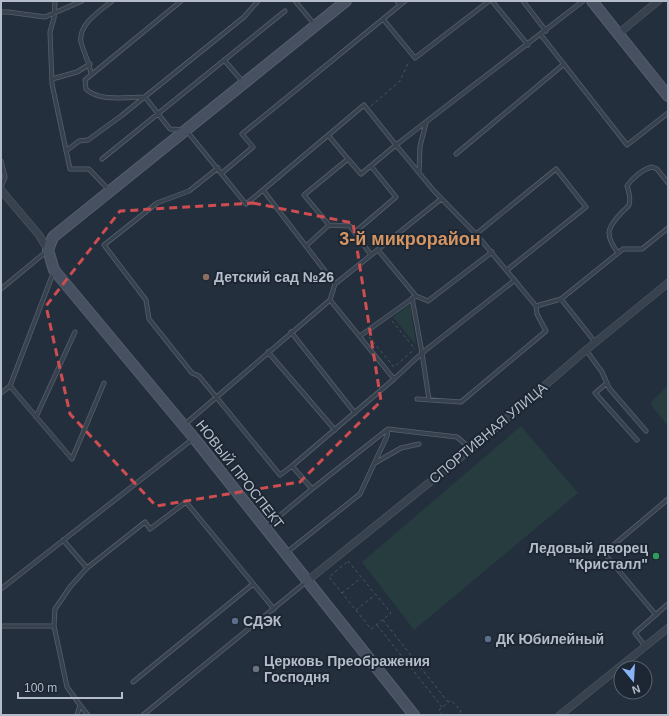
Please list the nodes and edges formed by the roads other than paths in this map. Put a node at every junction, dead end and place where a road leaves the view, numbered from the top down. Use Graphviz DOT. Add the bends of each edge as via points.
graph roads {
  1 [pos="55,1"];
  2 [pos="82,1"];
  3 [pos="112,1"];
  4 [pos="181,1"];
  5 [pos="258,1"];
  6 [pos="295,1"];
  7 [pos="346,1"];
  8 [pos="397,1"];
  9 [pos="405,1"];
  10 [pos="489,1"];
  11 [pos="492,1"];
  12 [pos="523,1"];
  13 [pos="584,1"];
  14 [pos="592,1"];
  15 [pos="658,1"];
  16 [pos="400,5"];
  17 [pos="285,11"];
  18 [pos="1,12"];
  19 [pos="54,14"];
  20 [pos="383,19"];
  21 [pos="316,25"];
  22 [pos="546,31"];
  23 [pos="618,34"];
  24 [pos="540,35"];
  25 [pos="528,45"];
  26 [pos="224,60"];
  27 [pos="90,64"];
  28 [pos="564,64"];
  29 [pos="91,75"];
  30 [pos="52,79"];
  31 [pos="244,83"];
  32 [pos="668,96"];
  33 [pos="145,97"];
  34 [pos="668,113"];
  35 [pos="158,114"];
  36 [pos="426,123"];
  37 [pos="186,130"];
  38 [pos="328,135"];
  39 [pos="396,145"];
  40 [pos="66,151"];
  41 [pos="456,154"];
  42 [pos="348,159"];
  43 [pos="102,160"];
  44 [pos="1,161"];
  45 [pos="372,166"];
  46 [pos="218,168"];
  47 [pos="222,173"];
  48 [pos="419,174"];
  49 [pos="668,183"];
  50 [pos="1,189"];
  51 [pos="263,190"];
  52 [pos="110,191"];
  53 [pos="441,199"];
  54 [pos="329,225"];
  55 [pos="668,228"];
  56 [pos="355,232"];
  57 [pos="476,234"];
  58 [pos="306,246"];
  59 [pos="48,250"];
  60 [pos="378,250"];
  61 [pos="492,252"];
  62 [pos="618,253"];
  63 [pos="371,255"];
  64 [pos="54,270"];
  65 [pos="507,270"];
  66 [pos="515,280"];
  67 [pos="668,283"];
  68 [pos="335,284"];
  69 [pos="1,289"];
  70 [pos="414,297"];
  71 [pos="562,299"];
  72 [pos="330,300"];
  73 [pos="536,306"];
  74 [pos="75,332"];
  75 [pos="290,332"];
  76 [pos="360,336"];
  77 [pos="595,342"];
  78 [pos="586,350"];
  79 [pos="268,352"];
  80 [pos="422,354"];
  81 [pos="394,379"];
  82 [pos="104,383"];
  83 [pos="607,383"];
  84 [pos="10,386"];
  85 [pos="1,393"];
  86 [pos="216,397"];
  87 [pos="417,399"];
  88 [pos="429,400"];
  89 [pos="355,413"];
  90 [pos="36,417"];
  91 [pos="184,425"];
  92 [pos="388,429"];
  93 [pos="334,430"];
  94 [pos="646,431"];
  95 [pos="194,438"];
  96 [pos="637,440"];
  97 [pos="418,444"];
  98 [pos="470,449"];
  99 [pos="374,464"];
  100 [pos="292,466"];
  101 [pos="312,489"];
  102 [pos="668,499"];
  103 [pos="265,528"];
  104 [pos="63,540"];
  105 [pos="286,554"];
  106 [pos="87,568"];
  107 [pos="307,581"];
  108 [pos="254,584"];
  109 [pos="1,589"];
  110 [pos="668,604"];
  111 [pos="274,609"];
  112 [pos="656,615"];
  113 [pos="1,626"];
  114 [pos="54,626"];
  115 [pos="668,628"];
  116 [pos="645,647"];
  117 [pos="133,682"];
  118 [pos="80,705"];
  119 [pos="77,715"];
  120 [pos="88,715"];
  121 [pos="143,715"];
  122 [pos="414,715"];
  123 [pos="560,715"];
  1 -- 19 [label="lane"];
  2 -- 19 [label="lane"];
  3 -- 27 [label="lane" via="85,24 81,41"];
  4 -- 29 [label="lane"];
  5 -- 33 [label="lane" via="244,17"];
  6 -- 21 [label="lane"];
  7 -- 21 [label="street"];
  8 -- 16 [label="lane"];
  9 -- 16 [label="lane"];
  10 -- 20 [label="lane" via="415,58"];
  11 -- 25 [label="lane"];
  12 -- 22 [label="lane"];
  13 -- 22 [label="lane"];
  14 -- 23 [label="street"];
  15 -- 23 [label="street"];
  16 -- 20 [label="lane"];
  17 -- 26 [label="lane"];
  18 -- 19 [label="lane" via="45,17"];
  19 -- 30 [label="lane" via="50,32"];
  20 -- 47 [label="lane" via="242,134 253,147"];
  21 -- 31 [label="street"];
  22 -- 24 [label="lane"];
  23 -- 32 [label="street"];
  24 -- 25 [label="lane"];
  24 -- 28 [label="lane"];
  25 -- 36 [label="lane"];
  26 -- 31 [label="lane"];
  26 -- 35 [label="lane"];
  27 -- 29 [label="lane"];
  27 -- 30 [label="lane" via="77,72"];
  28 -- 34 [label="lane" via="627,145"];
  28 -- 41 [label="lane"];
  29 -- 33 [label="lane" via="85,80 86,89 90,93 102,97"];
  30 -- 40 [label="lane"];
  31 -- 37 [label="street"];
  33 -- 35 [label="lane"];
  33 -- 40 [label="lane" via="88,140 79,141"];
  35 -- 37 [label="lane" via="170,129"];
  35 -- 43 [label="lane"];
  36 -- 39 [label="lane"];
  36 -- 48 [label="lane" via="420,146"];
  37 -- 46 [label="lane"];
  37 -- 52 [label="street"];
  38 -- 39 [label="lane" via="364,105"];
  38 -- 42 [label="lane"];
  38 -- 51 [label="lane"];
  39 -- 45 [label="lane"];
  39 -- 48 [label="lane"];
  40 -- 52 [label="lane" via="70,170 89,168"];
  42 -- 45 [label="lane" via="361,174"];
  42 -- 54 [label="lane" via="304,195"];
  44 -- 50 [label="lane" via="5,176"];
  45 -- 56 [label="lane" via="396,197"];
  46 -- 47 [label="lane"];
  46 -- 86 [label="lane" via="189,191 157,203 104,245 146,300 149,319 192,373 199,376"];
  47 -- 51 [label="lane" via="246,204"];
  48 -- 53 [label="lane"];
  49 -- 62 [label="lane" via="652,166 627,186 630,199 628,206 610,225 608,232"];
  50 -- 59 [label="street" via="39,235"];
  51 -- 58 [label="lane"];
  52 -- 59 [label="street" via="53,237"];
  53 -- 57 [label="lane"];
  53 -- 60 [label="lane"];
  54 -- 56 [label="lane" via="350,226"];
  54 -- 58 [label="lane"];
  55 -- 62 [label="lane" via="642,249 623,249"];
  56 -- 63 [label="lane"];
  57 -- 61 [label="lane"];
  57 -- 65 [label="lane" via="556,170 586,207"];
  58 -- 68 [label="lane"];
  59 -- 64 [label="street, НОВЫЙ ПРОСПЕКТ"];
  59 -- 69 [label="lane"];
  60 -- 63 [label="lane"];
  60 -- 70 [label="lane"];
  61 -- 65 [label="lane"];
  61 -- 70 [label="lane" via="428,301"];
  62 -- 71 [label="lane"];
  63 -- 68 [label="lane"];
  64 -- 84 [label="lane"];
  64 -- 91 [label="street, НОВЫЙ ПРОСПЕКТ"];
  65 -- 66 [label="lane"];
  66 -- 73 [label="lane"];
  66 -- 80 [label="lane"];
  67 -- 77 [label="street, СПОРТИВНАЯ УЛИЦА"];
  68 -- 72 [label="lane"];
  70 -- 76 [label="lane"];
  70 -- 80 [label="lane"];
  71 -- 73 [label="lane"];
  71 -- 77 [label="lane"];
  72 -- 75 [label="lane"];
  72 -- 76 [label="lane"];
  73 -- 88 [label="lane" via="537,314 546,331 461,402"];
  74 -- 90 [label="lane"];
  75 -- 79 [label="lane"];
  75 -- 89 [label="lane"];
  76 -- 81 [label="lane"];
  77 -- 78 [label="street, СПОРТИВНАЯ УЛИЦА"];
  78 -- 83 [label="lane"];
  78 -- 98 [label="street, СПОРТИВНАЯ УЛИЦА"];
  79 -- 86 [label="lane"];
  79 -- 93 [label="lane"];
  80 -- 81 [label="lane"];
  80 -- 88 [label="lane"];
  81 -- 89 [label="lane"];
  82 -- 90 [label="lane" via="72,459"];
  83 -- 94 [label="lane"];
  83 -- 96 [label="lane" via="596,393"];
  84 -- 85 [label="lane"];
  84 -- 90 [label="lane"];
  86 -- 91 [label="lane"];
  86 -- 100 [label="lane" via="280,475"];
  87 -- 88 [label="lane"];
  89 -- 93 [label="lane"];
  91 -- 95 [label="street, НОВЫЙ ПРОСПЕКТ"];
  92 -- 98 [label="lane" via="457,437"];
  92 -- 99 [label="lane"];
  92 -- 101 [label="lane"];
  93 -- 100 [label="lane"];
  95 -- 103 [label="street, НОВЫЙ ПРОСПЕКТ"];
  95 -- 104 [label="lane"];
  97 -- 99 [label="lane" via="401,448"];
  98 -- 107 [label="street, СПОРТИВНАЯ УЛИЦА"];
  99 -- 105 [label="lane" via="360,494"];
  100 -- 101 [label="lane"];
  101 -- 103 [label="lane"];
  102 -- 112 [label="lane" via="604,552"];
  103 -- 105 [label="street, НОВЫЙ ПРОСПЕКТ"];
  104 -- 106 [label="lane"];
  104 -- 109 [label="lane"];
  105 -- 107 [label="street, НОВЫЙ ПРОСПЕКТ"];
  106 -- 108 [label="lane" via="145,522 150,529 186,502"];
  106 -- 114 [label="lane" via="55,609"];
  107 -- 111 [label="lane"];
  107 -- 122 [label="street, НОВЫЙ ПРОСПЕКТ"];
  108 -- 111 [label="lane"];
  108 -- 117 [label="lane"];
  110 -- 112 [label="lane"];
  111 -- 121 [label="lane"];
  112 -- 116 [label="lane" via="634,633"];
  113 -- 114 [label="lane"];
  114 -- 118 [label="lane" via="67,687"];
  115 -- 116 [label="street"];
  116 -- 123 [label="street"];
  118 -- 119 [label="lane"];
  118 -- 120 [label="lane"];
}
